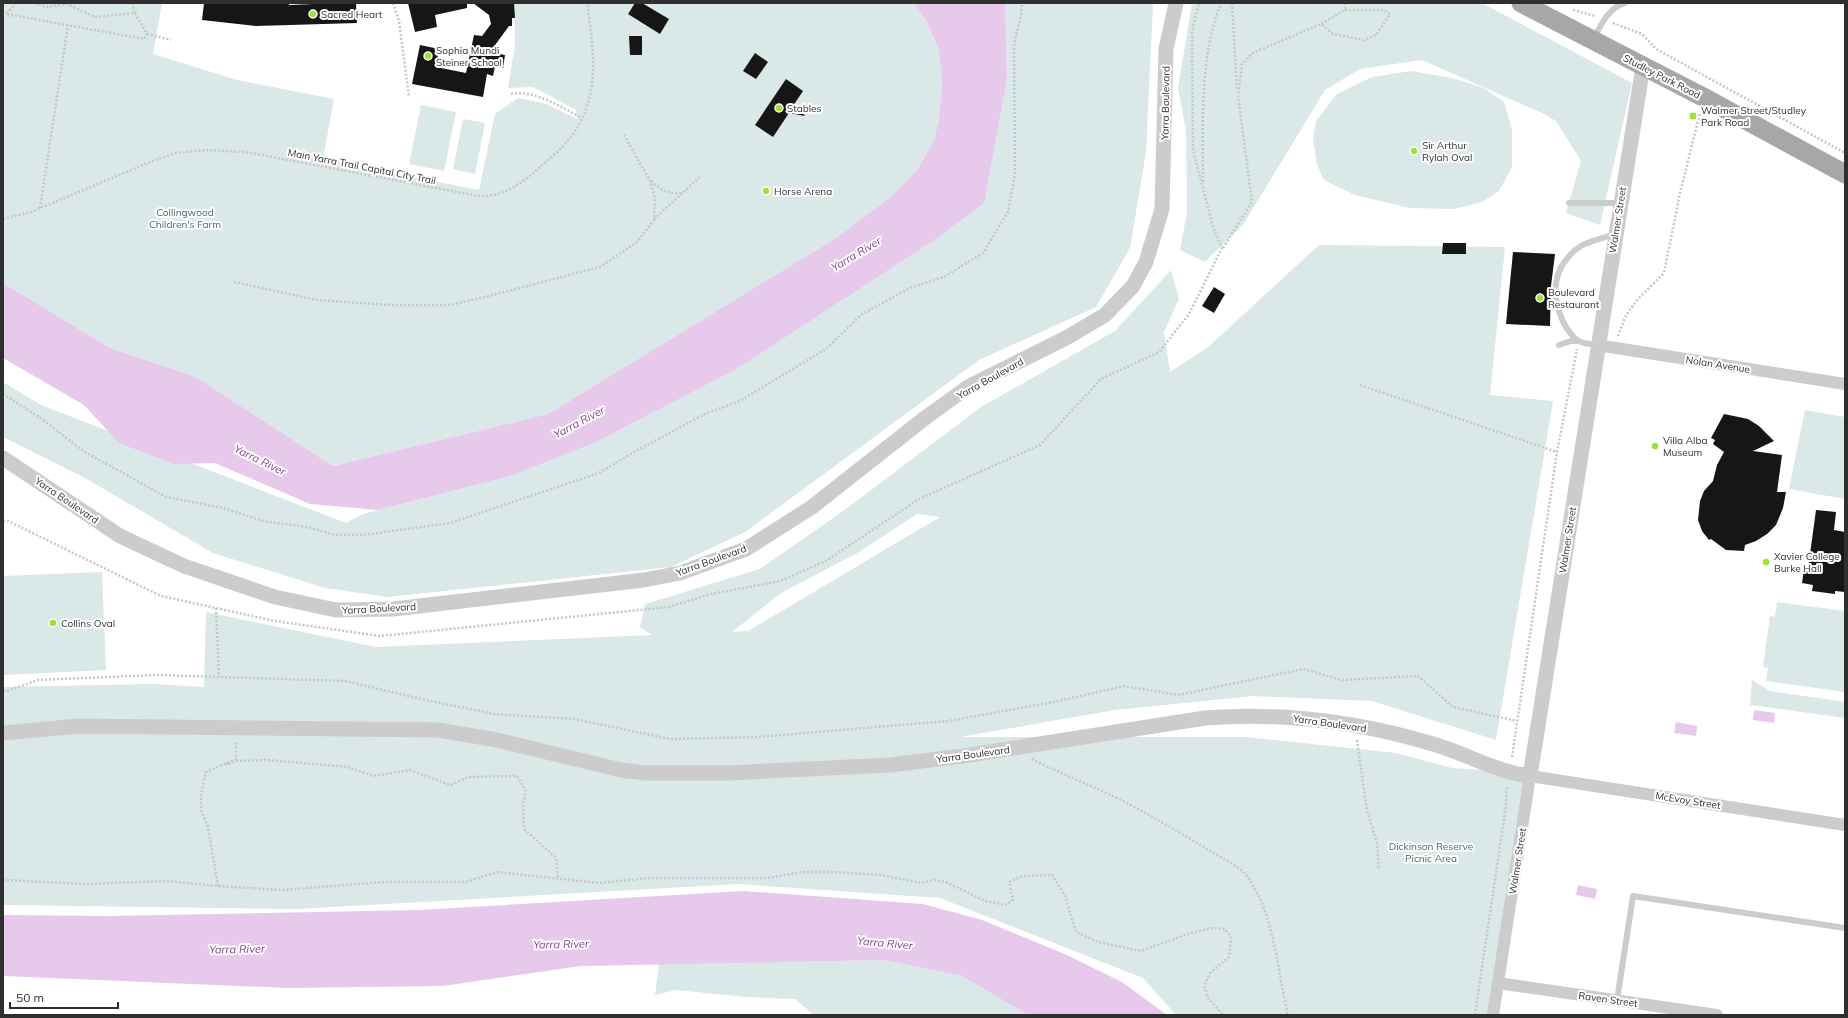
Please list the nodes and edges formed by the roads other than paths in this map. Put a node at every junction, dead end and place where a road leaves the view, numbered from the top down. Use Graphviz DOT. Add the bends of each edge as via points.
graph roads {
  1 [pos="1176,3"];
  2 [pos="1521,3"];
  3 [pos="1625,3"];
  4 [pos="1593,40"];
  5 [pos="1643,66"];
  6 [pos="1845,174"];
  7 [pos="1569,203"];
  8 [pos="1620,203"];
  9 [pos="1615,234"];
  10 [pos="1578,341"];
  11 [pos="1559,345"];
  12 [pos="1598,345"];
  13 [pos="1843,383"];
  14 [pos="3,458"];
  15 [pos="3,733"];
  16 [pos="1530,776"];
  17 [pos="1845,825"];
  18 [pos="1845,928"];
  19 [pos="1498,983"];
  20 [pos="1617,1000"];
  21 [pos="1493,1015"];
  22 [pos="1717,1015"];
  1 -- 14 [label="street, Yarra Boulevard" via="1166,49 1162,209 1146,262 1133,286 1105,315 1066,338 968,387 812,507 746,549 680,573 644,580 393,609 336,610 275,597 184,566 120,536"];
  2 -- 4 [label="main road, Studley Park Road"];
  3 -- 4 [label="lane" via="1604,19"];
  4 -- 5 [label="main road, Studley Park Road"];
  5 -- 6 [label="main road, Studley Park Road"];
  5 -- 8 [label="street, Walmer Street"];
  7 -- 8 [label="lane"];
  8 -- 9 [label="street, Walmer Street"];
  9 -- 10 [label="lane" via="1589,242 1574,252 1561,267 1556,278 1556,298 1560,314 1568,331"];
  9 -- 12 [label="street, Walmer Street"];
  10 -- 11 [label="lane"];
  10 -- 12 [label="lane"];
  12 -- 13 [label="street, Nolan Avenue"];
  12 -- 16 [label="street, Walmer Street"];
  15 -- 16 [label="street, Yarra Boulevard" via="79,726 438,730 497,740 621,770 645,773 729,773 890,765 1235,715 1311,718 1355,726 1434,744 1509,772"];
  16 -- 17 [label="street, McEvoy Street"];
  16 -- 19 [label="street, Walmer Street"];
  18 -- 20 [label="lane" via="1633,896"];
  19 -- 20 [label="street, Raven Street"];
  19 -- 21 [label="street, Walmer Street"];
  20 -- 22 [label="street, Raven Street"];
}
